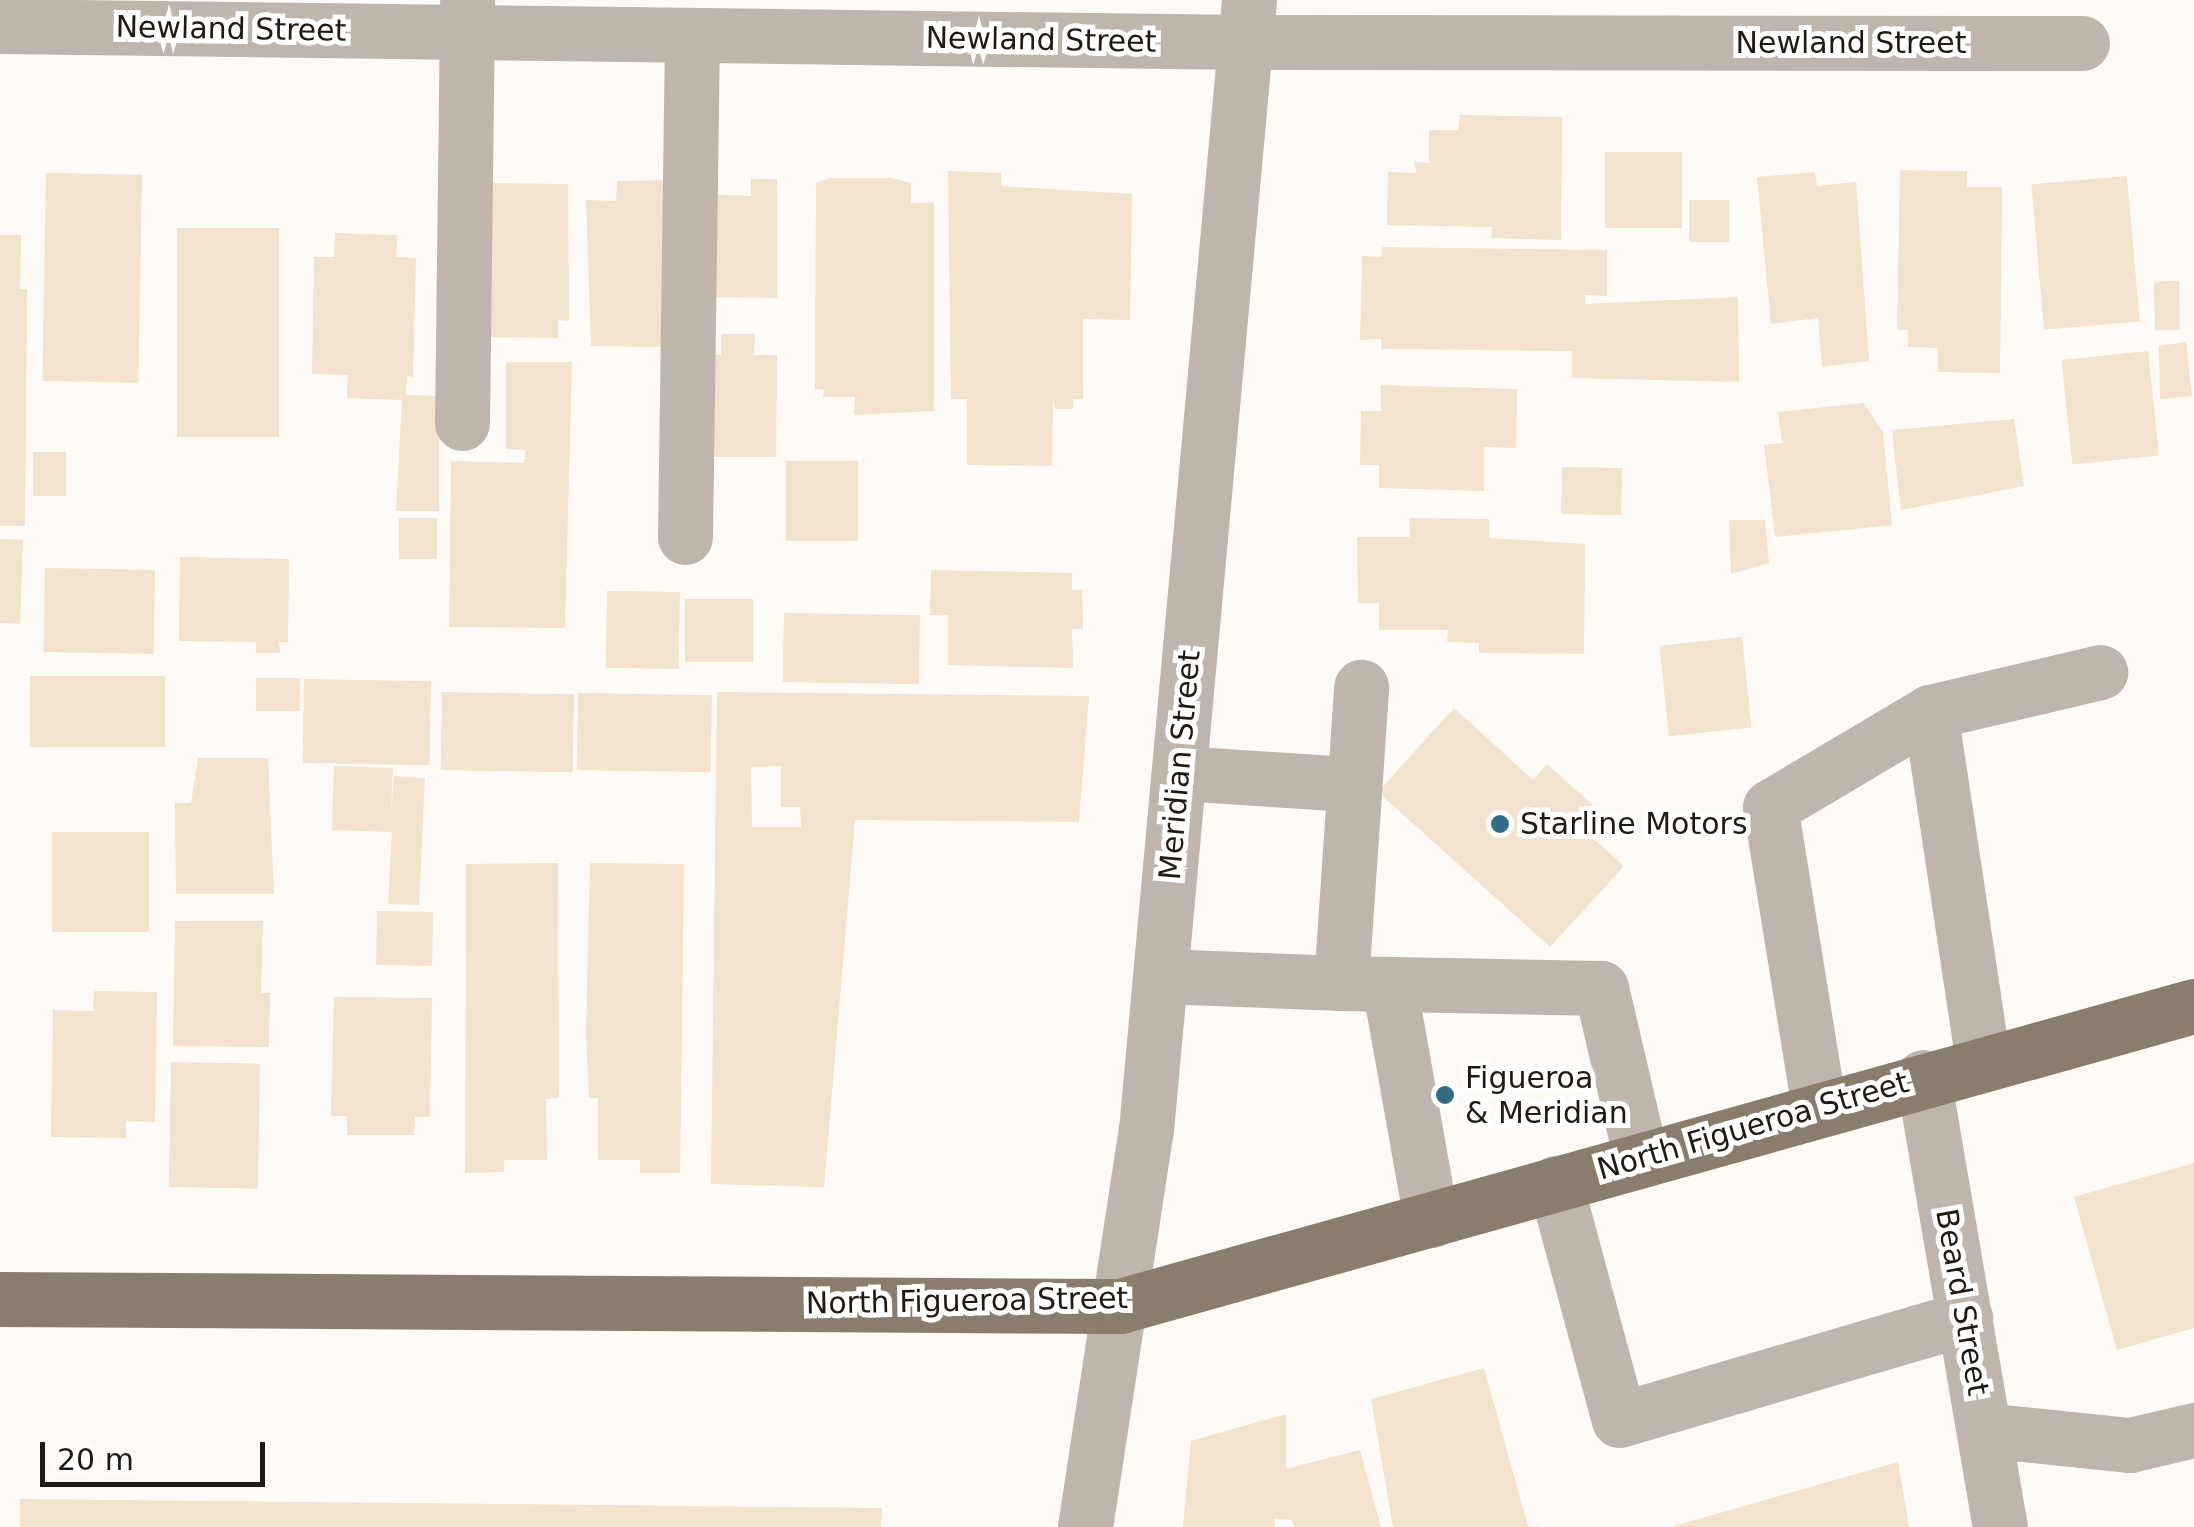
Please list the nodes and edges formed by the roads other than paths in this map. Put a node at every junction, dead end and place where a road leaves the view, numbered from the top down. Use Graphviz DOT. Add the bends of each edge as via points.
graph roads {
  1 [pos="328,15"];
  2 [pos="466,16"];
  3 [pos="1247,21"];
  4 [pos="0,26"];
  5 [pos="692,35"];
  6 [pos="2082,43"];
  7 [pos="462,422"];
  8 [pos="684,537"];
  9 [pos="2100,672"];
  10 [pos="1361,687"];
  11 [pos="1930,712"];
  12 [pos="1179,773"];
  13 [pos="1351,784"];
  14 [pos="1161,976"];
  15 [pos="1365,984"];
  16 [pos="2194,1006"];
  17 [pos="1983,1062"];
  18 [pos="1923,1077"];
  19 [pos="1819,1108"];
  20 [pos="1641,1160"];
  21 [pos="1555,1183"];
  22 [pos="1430,1220"];
  23 [pos="0,1299"];
  24 [pos="1120,1306"];
  25 [pos="1964,1318"];
  26 [pos="1984,1430"];
  27 [pos="2194,1430"];
  28 [pos="1085,1527"];
  29 [pos="2000,1527"];
  1 -- 2 [label="street, Newland Street"];
  1 -- 4 [label="street, Newland Street"];
  2 -- 5 [label="street, Newland Street"];
  2 -- 7 [label="street"];
  3 -- 5 [label="street, Newland Street"];
  3 -- 6 [label="street, Newland Street"];
  3 -- 12 [label="street, Meridian Street"];
  5 -- 8 [label="street"];
  9 -- 11 [label="street"];
  10 -- 13 [label="street"];
  11 -- 17 [label="street"];
  11 -- 19 [label="street" via="1770,807"];
  12 -- 13 [label="street"];
  12 -- 14 [label="street, Meridian Street"];
  13 -- 15 [label="street"];
  14 -- 15 [label="street"];
  14 -- 24 [label="street, Meridian Street"];
  15 -- 20 [label="street" via="1601,988"];
  15 -- 22 [label="street"];
  16 -- 17 [label="main road, North Figueroa Street"];
  17 -- 18 [label="main road, North Figueroa Street"];
  18 -- 19 [label="main road, North Figueroa Street"];
  18 -- 25 [label="street, Beard Street"];
  19 -- 20 [label="main road, North Figueroa Street"];
  20 -- 21 [label="main road, North Figueroa Street"];
  21 -- 22 [label="main road, North Figueroa Street"];
  21 -- 25 [label="street" via="1618,1420"];
  22 -- 24 [label="main road, North Figueroa Street"];
  23 -- 24 [label="main road, North Figueroa Street"];
  24 -- 28 [label="street, Meridian Street"];
  25 -- 26 [label="street, Beard Street"];
  26 -- 27 [label="street" via="2130,1445"];
  26 -- 29 [label="street, Beard Street"];
}
